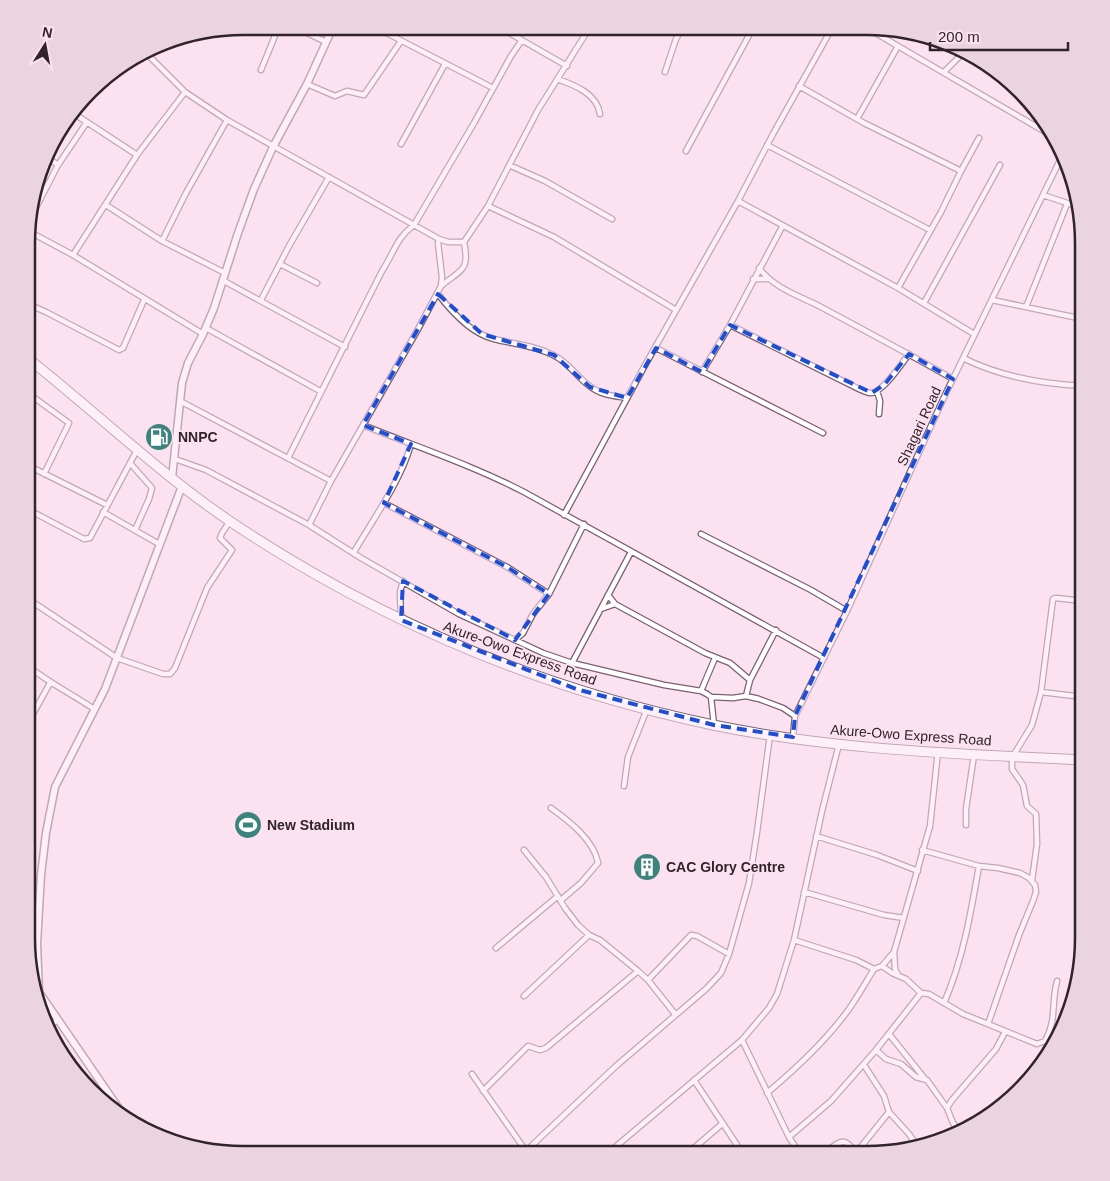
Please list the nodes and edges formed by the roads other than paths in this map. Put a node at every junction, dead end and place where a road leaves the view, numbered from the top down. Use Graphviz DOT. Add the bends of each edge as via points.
graph roads {
  1 [pos="275,35"];
  2 [pos="312,35"];
  3 [pos="329,35"];
  4 [pos="391,35"];
  5 [pos="513,35"];
  6 [pos="585,35"];
  7 [pos="678,35"];
  8 [pos="749,35"];
  9 [pos="828,35"];
  10 [pos="879,35"];
  11 [pos="401,40"];
  12 [pos="522,40"];
  13 [pos="326,42"];
  14 [pos="898,46"];
  15 [pos="960,56"];
  16 [pos="150,57"];
  17 [pos="445,64"];
  18 [pos="567,66"];
  19 [pos="261,70"];
  20 [pos="665,72"];
  21 [pos="944,72"];
  22 [pos="557,80"];
  23 [pos="307,84"];
  24 [pos="799,86"];
  25 [pos="493,88"];
  26 [pos="185,92"];
  27 [pos="600,114"];
  28 [pos="78,116"];
  29 [pos="857,119"];
  30 [pos="227,120"];
  31 [pos="87,122"];
  32 [pos="1042,130"];
  33 [pos="978,138"];
  34 [pos="401,144"];
  35 [pos="768,145"];
  36 [pos="274,147"];
  37 [pos="686,151"];
  38 [pos="137,155"];
  39 [pos="52,161"];
  40 [pos="1059,163"];
  41 [pos="58,165"];
  42 [pos="509,165"];
  43 [pos="1000,165"];
  44 [pos="961,172"];
  45 [pos="328,176"];
  46 [pos="1043,196"];
  47 [pos="39,201"];
  48 [pos="738,201"];
  49 [pos="106,204"];
  50 [pos="1067,204"];
  51 [pos="1071,205"];
  52 [pos="488,206"];
  53 [pos="612,219"];
  54 [pos="414,224"];
  55 [pos="782,227"];
  56 [pos="930,230"];
  57 [pos="35,235"];
  58 [pos="439,239"];
  59 [pos="162,241"];
  60 [pos="464,242"];
  61 [pos="73,255"];
  62 [pos="280,264"];
  63 [pos="759,268"];
  64 [pos="225,273"];
  65 [pos="767,278"];
  66 [pos="752,279"];
  67 [pos="224,281"];
  68 [pos="316,282"];
  69 [pos="441,286"];
  70 [pos="898,288"];
  71 [pos="438,294"];
  72 [pos="144,300"];
  73 [pos="261,300"];
  74 [pos="992,300"];
  75 [pos="924,303"];
  76 [pos="35,307"];
  77 [pos="1026,307"];
  78 [pos="676,310"];
  79 [pos="1075,317"];
  80 [pos="730,325"];
  81 [pos="204,331"];
  82 [pos="974,334"];
  83 [pos="344,347"];
  84 [pos="656,348"];
  85 [pos="909,354"];
  86 [pos="963,358"];
  87 [pos="35,364"];
  88 [pos="702,372"];
  89 [pos="953,379"];
  90 [pos="1075,385"];
  91 [pos="320,391"];
  92 [pos="877,392"];
  93 [pos="35,398"];
  94 [pos="627,398"];
  95 [pos="180,401"];
  96 [pos="880,414"];
  97 [pos="363,425"];
  98 [pos="823,433"];
  99 [pos="411,444"];
  100 [pos="137,450"];
  101 [pos="288,458"];
  102 [pos="175,459"];
  103 [pos="130,463"];
  104 [pos="35,469"];
  105 [pos="44,474"];
  106 [pos="172,478"];
  107 [pos="331,481"];
  108 [pos="182,486"];
  109 [pos="384,503"];
  110 [pos="107,505"];
  111 [pos="103,512"];
  112 [pos="35,513"];
  113 [pos="564,515"];
  114 [pos="230,521"];
  115 [pos="584,524"];
  116 [pos="309,525"];
  117 [pos="135,530"];
  118 [pos="701,534"];
  119 [pos="159,544"];
  120 [pos="354,552"];
  121 [pos="631,552"];
  122 [pos="404,581"];
  123 [pos="548,594"];
  124 [pos="608,594"];
  125 [pos="1075,600"];
  126 [pos="35,604"];
  127 [pos="615,604"];
  128 [pos="601,609"];
  129 [pos="848,611"];
  130 [pos="401,620"];
  131 [pos="776,630"];
  132 [pos="515,640"];
  133 [pos="117,658"];
  134 [pos="715,658"];
  135 [pos="824,658"];
  136 [pos="572,663"];
  137 [pos="35,671"];
  138 [pos="750,680"];
  139 [pos="50,683"];
  140 [pos="701,691"];
  141 [pos="1041,692"];
  142 [pos="746,696"];
  143 [pos="1075,696"];
  144 [pos="711,697"];
  145 [pos="94,709"];
  146 [pos="647,709"];
  147 [pos="35,710"];
  148 [pos="795,716"];
  149 [pos="714,725"];
  150 [pos="770,734"];
  151 [pos="793,738"];
  152 [pos="839,744"];
  153 [pos="938,751"];
  154 [pos="974,754"];
  155 [pos="1012,756"];
  156 [pos="1075,760"];
  157 [pos="624,786"];
  158 [pos="551,808"];
  159 [pos="966,825"];
  160 [pos="816,836"];
  161 [pos="524,850"];
  162 [pos="922,850"];
  163 [pos="979,866"];
  164 [pos="918,871"];
  165 [pos="1032,880"];
  166 [pos="804,892"];
  167 [pos="559,898"];
  168 [pos="904,918"];
  169 [pos="589,935"];
  170 [pos="794,940"];
  171 [pos="496,948"];
  172 [pos="894,952"];
  173 [pos="729,954"];
  174 [pos="37,965"];
  175 [pos="882,966"];
  176 [pos="874,969"];
  177 [pos="638,971"];
  178 [pos="900,976"];
  179 [pos="648,980"];
  180 [pos="1057,981"];
  181 [pos="921,993"];
  182 [pos="524,996"];
  183 [pos="944,1003"];
  184 [pos="46,1004"];
  185 [pos="675,1014"];
  186 [pos="58,1020"];
  187 [pos="53,1023"];
  188 [pos="988,1024"];
  189 [pos="1005,1032"];
  190 [pos="889,1034"];
  191 [pos="742,1040"];
  192 [pos="876,1050"];
  193 [pos="864,1065"];
  194 [pos="472,1074"];
  195 [pos="925,1079"];
  196 [pos="694,1080"];
  197 [pos="483,1091"];
  198 [pos="768,1093"];
  199 [pos="114,1101"];
  200 [pos="947,1108"];
  201 [pos="889,1112"];
  202 [pos="722,1124"];
  203 [pos="956,1126"];
  204 [pos="789,1137"];
  205 [pos="914,1141"];
  206 [pos="522,1146"];
  207 [pos="534,1146"];
  208 [pos="616,1146"];
  209 [pos="696,1146"];
  210 [pos="737,1146"];
  211 [pos="795,1146"];
  212 [pos="835,1146"];
  213 [pos="851,1146"];
  214 [pos="862,1146"];
  1 -- 19 [label="street"];
  2 -- 13 [label="street"];
  3 -- 13 [label="main road"];
  4 -- 11 [label="street"];
  5 -- 12 [label="street"];
  6 -- 18 [label="street"];
  7 -- 20 [label="street"];
  8 -- 37 [label="street"];
  9 -- 24 [label="street"];
  10 -- 14 [label="street"];
  11 -- 17 [label="street"];
  11 -- 23 [label="street" via="364,95 347,91 335,96"];
  12 -- 18 [label="street"];
  12 -- 25 [label="street"];
  13 -- 23 [label="main road"];
  14 -- 21 [label="street"];
  14 -- 29 [label="street"];
  15 -- 21 [label="street"];
  16 -- 26 [label="street"];
  17 -- 25 [label="street"];
  17 -- 34 [label="street"];
  18 -- 22 [label="street"];
  21 -- 32 [label="street"];
  22 -- 27 [label="street" via="589,95 599,106"];
  22 -- 42 [label="street"];
  23 -- 36 [label="main road"];
  24 -- 29 [label="street"];
  24 -- 35 [label="street"];
  25 -- 54 [label="street"];
  26 -- 30 [label="street"];
  26 -- 38 [label="street"];
  28 -- 31 [label="street"];
  29 -- 44 [label="street"];
  30 -- 36 [label="street"];
  30 -- 59 [label="street"];
  31 -- 38 [label="street"];
  31 -- 41 [label="street"];
  33 -- 44 [label="street"];
  35 -- 48 [label="street"];
  35 -- 56 [label="street"];
  36 -- 45 [label="street"];
  36 -- 64 [label="main road" via="254,189"];
  38 -- 49 [label="street"];
  39 -- 41 [label="street"];
  40 -- 46 [label="street, Shagari Road"];
  41 -- 47 [label="street"];
  42 -- 52 [label="street"];
  42 -- 53 [label="street" via="545,181"];
  43 -- 75 [label="street"];
  44 -- 56 [label="street"];
  45 -- 54 [label="street"];
  45 -- 62 [label="street"];
  46 -- 50 [label="street"];
  46 -- 74 [label="street, Shagari Road"];
  48 -- 55 [label="street"];
  48 -- 78 [label="street"];
  49 -- 59 [label="street"];
  49 -- 61 [label="street"];
  50 -- 51 [label="street"];
  50 -- 77 [label="street"];
  52 -- 60 [label="street"];
  52 -- 78 [label="street" via="554,238"];
  54 -- 58 [label="street"];
  54 -- 83 [label="street" via="396,242"];
  55 -- 63 [label="street"];
  55 -- 70 [label="street"];
  56 -- 70 [label="street"];
  57 -- 61 [label="street"];
  58 -- 60 [label="street"];
  58 -- 69 [label="street"];
  59 -- 64 [label="street"];
  60 -- 69 [label="street" via="466,264"];
  61 -- 72 [label="street"];
  62 -- 68 [label="street"];
  62 -- 73 [label="street"];
  63 -- 65 [label="street"];
  63 -- 66 [label="street"];
  64 -- 67 [label="main road"];
  65 -- 66 [label="street"];
  65 -- 85 [label="street"];
  66 -- 80 [label="street"];
  67 -- 73 [label="street"];
  67 -- 81 [label="main road"];
  69 -- 71 [label="street"];
  70 -- 75 [label="street"];
  71 -- 94 [label="street" via="482,334 554,355 590,387"];
  71 -- 97 [label="street"];
  72 -- 76 [label="street" via="123,348 119,350"];
  72 -- 81 [label="street"];
  73 -- 83 [label="street"];
  74 -- 77 [label="street"];
  74 -- 82 [label="street, Shagari Road"];
  75 -- 82 [label="street"];
  77 -- 79 [label="street"];
  78 -- 84 [label="street"];
  80 -- 88 [label="street"];
  80 -- 92 [label="street" via="852,385"];
  81 -- 91 [label="street"];
  81 -- 95 [label="main road" via="184,373"];
  82 -- 86 [label="street, Shagari Road"];
  83 -- 91 [label="street"];
  84 -- 88 [label="street"];
  84 -- 94 [label="street"];
  85 -- 89 [label="street"];
  85 -- 92 [label="street"];
  86 -- 89 [label="street, Shagari Road"];
  86 -- 90 [label="street" via="1021,379"];
  87 -- 100 [label="highway, Akure-Owo Express Road"];
  88 -- 98 [label="street"];
  89 -- 129 [label="street, Shagari Road"];
  91 -- 101 [label="street"];
  92 -- 96 [label="street"];
  93 -- 105 [label="street" via="69,423"];
  94 -- 113 [label="street"];
  95 -- 101 [label="street"];
  95 -- 102 [label="main road"];
  97 -- 99 [label="street"];
  97 -- 107 [label="street"];
  99 -- 109 [label="street"];
  99 -- 113 [label="street" via="493,476"];
  100 -- 103 [label="street"];
  100 -- 106 [label="highway, Akure-Owo Express Road"];
  101 -- 107 [label="street"];
  102 -- 106 [label="main road"];
  102 -- 116 [label="street" via="206,470"];
  103 -- 110 [label="street"];
  103 -- 117 [label="street" via="152,488"];
  104 -- 105 [label="street"];
  105 -- 110 [label="street"];
  106 -- 108 [label="highway, Akure-Owo Express Road"];
  107 -- 116 [label="street"];
  108 -- 114 [label="highway, Akure-Owo Express Road"];
  108 -- 119 [label="main road"];
  109 -- 120 [label="street"];
  109 -- 123 [label="street" via="507,567"];
  110 -- 111 [label="street"];
  111 -- 112 [label="street" via="87,539"];
  111 -- 117 [label="street"];
  113 -- 115 [label="street"];
  114 -- 130 [label="highway, Akure-Owo Express Road" via="312,573"];
  114 -- 133 [label="street" via="220,538 232,550 207,588 172,672 164,674"];
  115 -- 121 [label="street"];
  115 -- 123 [label="street"];
  116 -- 120 [label="street"];
  117 -- 119 [label="street"];
  118 -- 129 [label="street"];
  119 -- 133 [label="main road"];
  120 -- 122 [label="street"];
  121 -- 124 [label="street"];
  121 -- 131 [label="street"];
  122 -- 130 [label="street" via="400,592"];
  122 -- 132 [label="street" via="459,614"];
  123 -- 132 [label="street"];
  124 -- 127 [label="street"];
  124 -- 128 [label="street"];
  125 -- 141 [label="street" via="1052,600"];
  126 -- 133 [label="street"];
  127 -- 128 [label="street"];
  127 -- 134 [label="street"];
  128 -- 136 [label="street"];
  129 -- 135 [label="street, Shagari Road"];
  130 -- 146 [label="highway, Akure-Owo Express Road" via="452,644 534,675"];
  131 -- 135 [label="street"];
  131 -- 138 [label="street"];
  132 -- 136 [label="street"];
  133 -- 145 [label="main road"];
  134 -- 138 [label="street" via="730,663"];
  134 -- 140 [label="street"];
  135 -- 148 [label="street, Shagari Road"];
  136 -- 140 [label="street"];
  137 -- 139 [label="street"];
  138 -- 142 [label="street"];
  139 -- 145 [label="street"];
  139 -- 147 [label="street"];
  140 -- 144 [label="street"];
  141 -- 143 [label="street"];
  141 -- 155 [label="street" via="1032,724"];
  142 -- 144 [label="street"];
  142 -- 148 [label="street" via="783,708"];
  144 -- 149 [label="street"];
  145 -- 174 [label="main road" via="53,795 39,900"];
  146 -- 149 [label="highway, Akure-Owo Express Road"];
  146 -- 157 [label="street" via="628,757"];
  148 -- 151 [label="street"];
  149 -- 150 [label="highway, Akure-Owo Express Road"];
  150 -- 151 [label="highway, Akure-Owo Express Road"];
  150 -- 173 [label="street" via="749,883"];
  151 -- 152 [label="highway, Akure-Owo Express Road"];
  152 -- 153 [label="highway, Akure-Owo Express Road"];
  152 -- 160 [label="street"];
  153 -- 154 [label="highway, Akure-Owo Express Road"];
  153 -- 162 [label="street" via="932,816"];
  154 -- 155 [label="highway, Akure-Owo Express Road"];
  154 -- 159 [label="street"];
  155 -- 156 [label="highway, Akure-Owo Express Road"];
  155 -- 165 [label="street" via="1012,769 1023,785 1026,803 1036,814 1037,844"];
  158 -- 167 [label="street" via="585,839 594,850 598,863 581,883"];
  160 -- 164 [label="street"];
  160 -- 166 [label="street"];
  161 -- 167 [label="street"];
  162 -- 163 [label="street"];
  162 -- 164 [label="street"];
  163 -- 165 [label="street" via="1020,873"];
  163 -- 183 [label="street" via="961,954"];
  164 -- 168 [label="street"];
  165 -- 188 [label="street" via="1036,892"];
  166 -- 168 [label="street"];
  166 -- 170 [label="street"];
  167 -- 169 [label="street" via="571,917"];
  167 -- 171 [label="street"];
  168 -- 172 [label="street"];
  169 -- 177 [label="street"];
  169 -- 182 [label="street"];
  170 -- 176 [label="street"];
  170 -- 191 [label="street" via="777,994"];
  172 -- 175 [label="street"];
  172 -- 178 [label="street" via="895,969"];
  173 -- 179 [label="street" via="691,935"];
  173 -- 185 [label="street" via="715,981"];
  175 -- 176 [label="street"];
  175 -- 178 [label="street"];
  176 -- 198 [label="street" via="827,1037"];
  177 -- 179 [label="street"];
  177 -- 197 [label="street" via="546,1048 540,1050 528,1046"];
  178 -- 181 [label="street"];
  179 -- 185 [label="street"];
  180 -- 189 [label="street" via="1054,1018 1045,1041 1037,1044"];
  181 -- 183 [label="street"];
  181 -- 190 [label="street"];
  183 -- 188 [label="street"];
  184 -- 186 [label="main road"];
  185 -- 207 [label="street"];
  186 -- 187 [label="street"];
  186 -- 199 [label="main road"];
  188 -- 189 [label="street"];
  189 -- 200 [label="street" via="996,1049"];
  190 -- 192 [label="street"];
  190 -- 195 [label="street"];
  191 -- 196 [label="street"];
  191 -- 198 [label="street"];
  192 -- 193 [label="street"];
  192 -- 195 [label="street" via="886,1060 901,1064 916,1077"];
  193 -- 201 [label="street" via="884,1096"];
  193 -- 204 [label="street" via="824,1109"];
  194 -- 197 [label="street"];
  195 -- 200 [label="street"];
  196 -- 202 [label="street"];
  196 -- 208 [label="street"];
  197 -- 206 [label="street"];
  198 -- 204 [label="street"];
  200 -- 203 [label="street"];
  201 -- 205 [label="street"];
  201 -- 214 [label="street"];
  202 -- 209 [label="street"];
  202 -- 210 [label="street"];
  204 -- 211 [label="street"];
  212 -- 213 [label="street" via="846,1142"];
}
